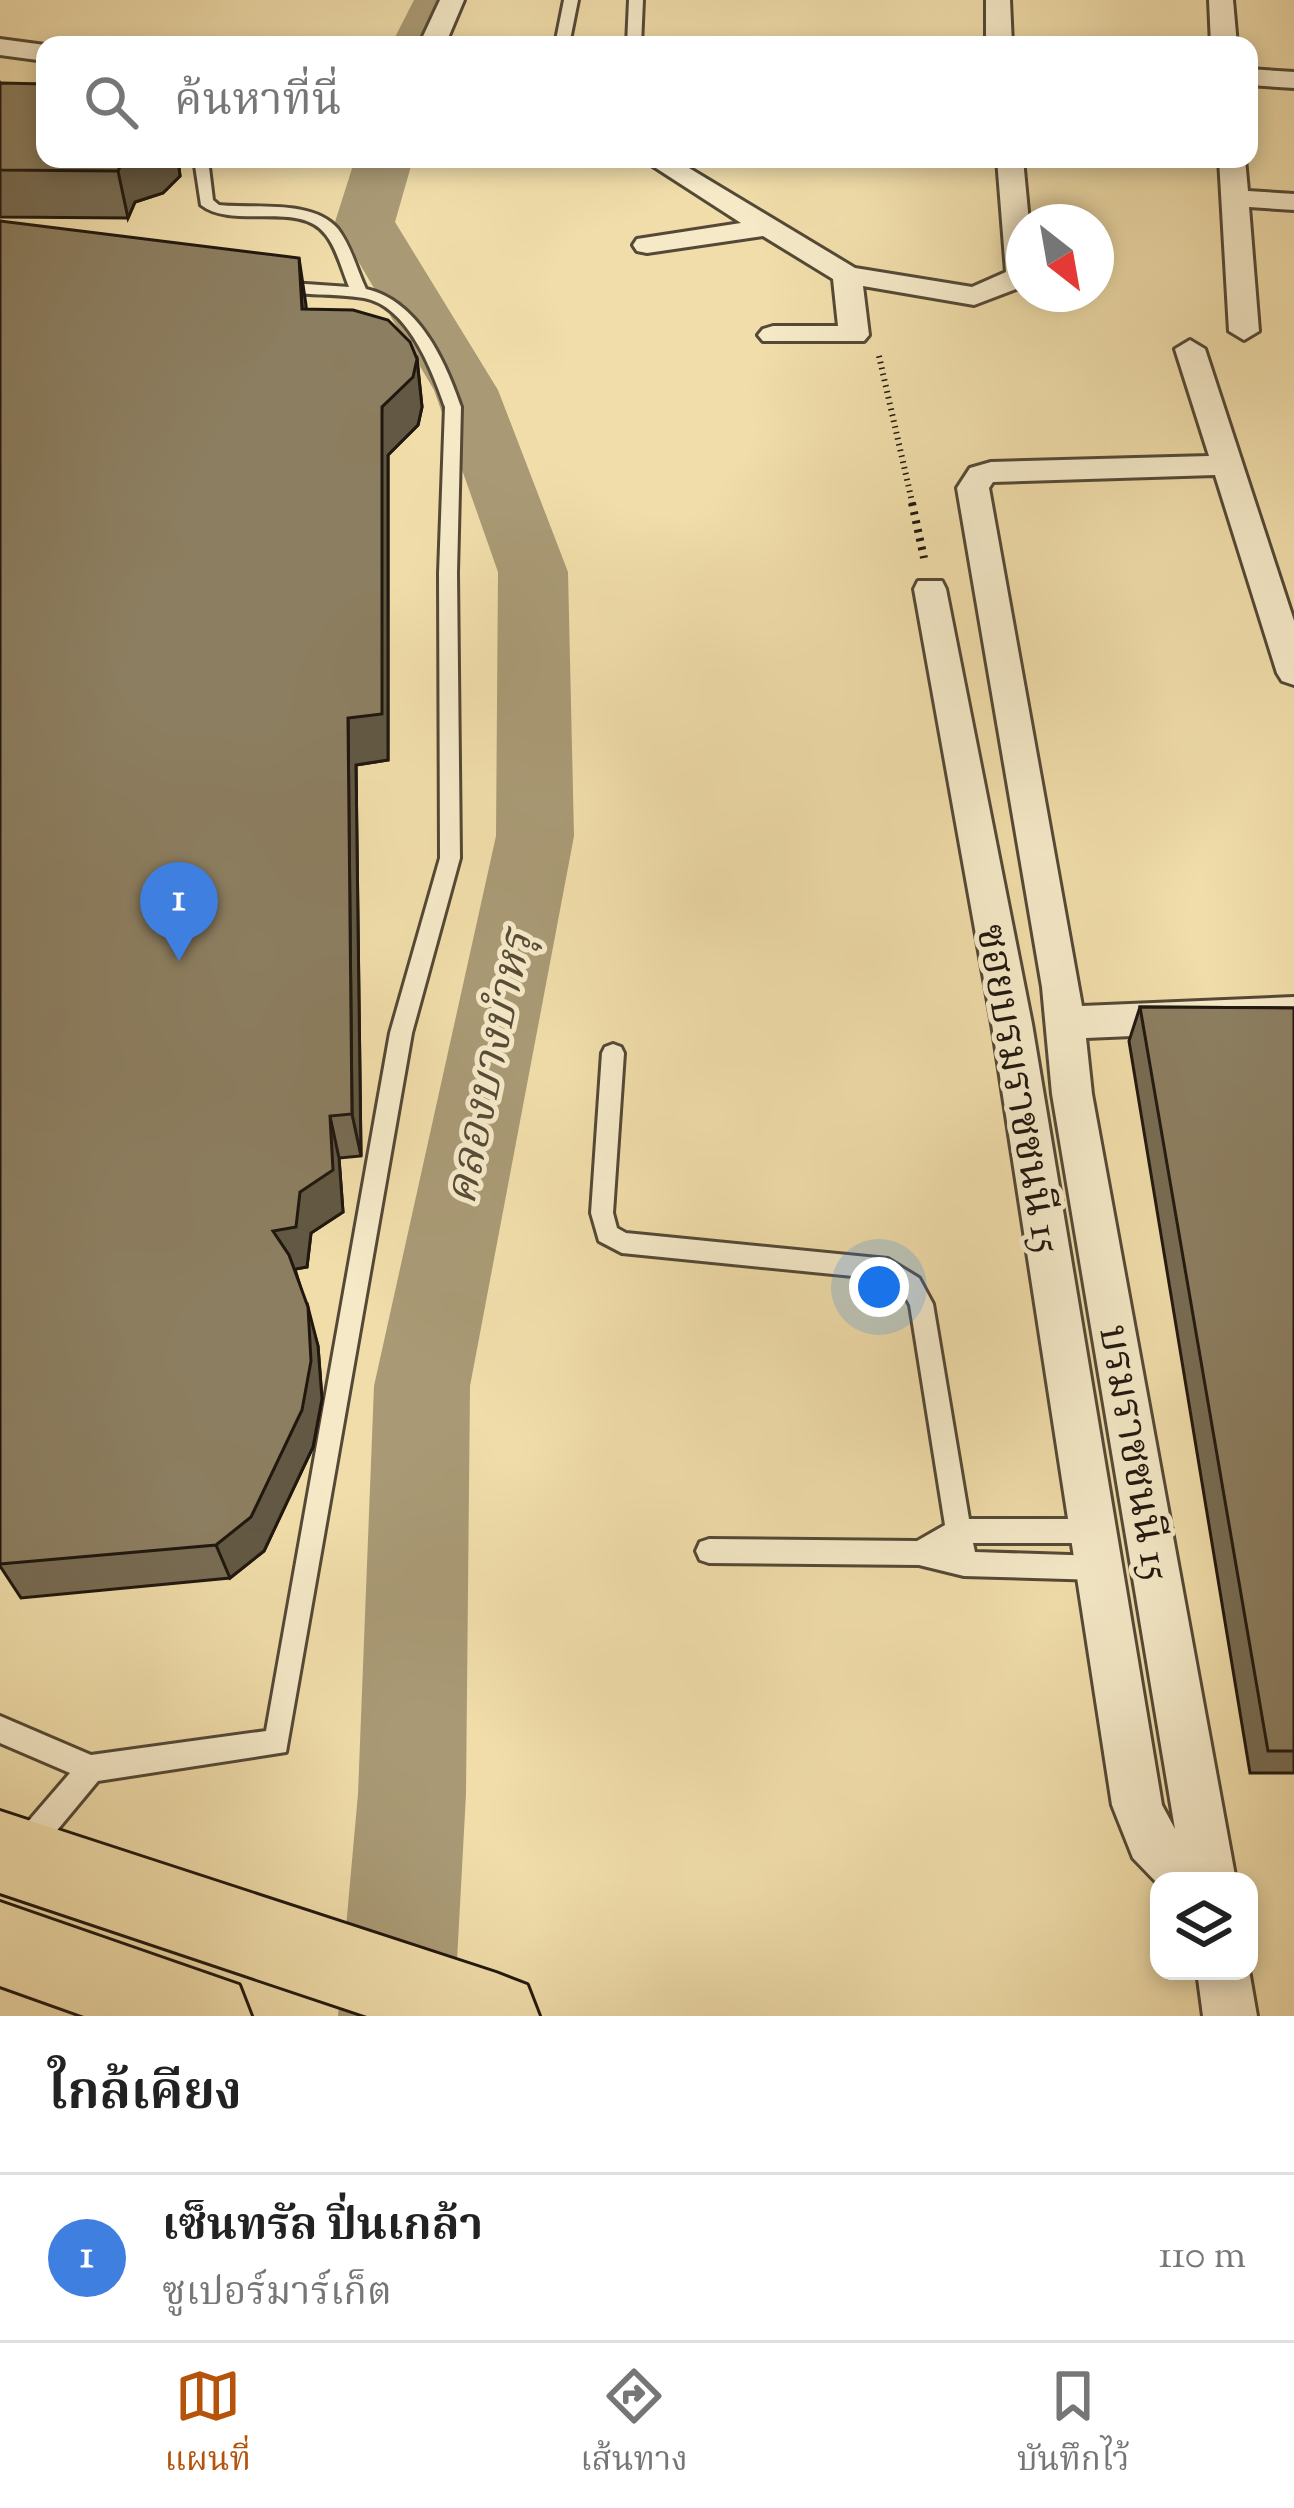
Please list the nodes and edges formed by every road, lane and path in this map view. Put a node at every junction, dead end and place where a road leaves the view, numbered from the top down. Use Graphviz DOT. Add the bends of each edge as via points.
graph roads {
  1 [pos="452,0"];
  2 [pos="571,0"];
  3 [pos="636,0"];
  4 [pos="998,0"];
  5 [pos="1221,0"];
  6 [pos="436,36"];
  7 [pos="564,36"];
  8 [pos="634,36"];
  9 [pos="999,36"];
  10 [pos="1223,36"];
  11 [pos="0,47"];
  12 [pos="36,52"];
  13 [pos="1258,78"];
  14 [pos="1294,80"];
  15 [pos="201,168"];
  16 [pos="670,168"];
  17 [pos="1011,168"];
  18 [pos="1233,168"];
  19 [pos="1235,198"];
  20 [pos="1294,202"];
  21 [pos="767,227"];
  22 [pos="647,245"];
  23 [pos="854,277"];
  24 [pos="268,286"];
  25 [pos="360,294"];
  26 [pos="1244,331"];
  27 [pos="773,335"];
  28 [pos="1190,349"];
  29 [pos="1229,465"];
  30 [pos="930,589"];
  31 [pos="1294,673"];
  32 [pos="1294,1012"];
  33 [pos="1064,1023"];
  34 [pos="613,1053"];
  35 [pos="958,1532"];
  36 [pos="1098,1550"];
  37 [pos="709,1551"];
  38 [pos="919,1553"];
  39 [pos="964,1564"];
  40 [pos="0,1729"];
  41 [pos="91,1769"];
  42 [pos="8,1855"];
  43 [pos="1184,1872"];
  44 [pos="1208,1872"];
  45 [pos="0,1944"];
  46 [pos="1224,1980"];
  47 [pos="208,2016"];
  48 [pos="496,2016"];
  49 [pos="1230,2016"];
  1 -- 6 [label="street"];
  2 -- 7 [label="lane"];
  3 -- 8 [label="lane"];
  4 -- 9 [label="street"];
  5 -- 10 [label="street"];
  11 -- 12 [label="street"];
  13 -- 14 [label="street"];
  15 -- 25 [label="lane" via="206,202 215,209 322,222"];
  16 -- 21 [label="street"];
  17 -- 23 [label="street" via="1022,255 1010,284 974,296"];
  18 -- 19 [label="street"];
  19 -- 20 [label="street"];
  19 -- 26 [label="street"];
  21 -- 22 [label="street"];
  21 -- 23 [label="street"];
  23 -- 27 [label="street" via="854,335"];
  23 -- 30 [label="path"];
  24 -- 25 [label="lane"];
  25 -- 41 [label="lane" via="394,306 446,383 453,407 451,858 401,1033 277,1743"];
  28 -- 29 [label="street"];
  29 -- 31 [label="street"];
  29 -- 33 [label="street, บรมราชชนนี 15" via="991,472 973,488"];
  30 -- 36 [label="street, ซฮยบรมราชชนนี 15"];
  32 -- 33 [label="street"];
  33 -- 44 [label="street, บรมราชชนนี 15"];
  34 -- 35 [label="lane" via="607,1234 622,1243 887,1269 911,1285 921,1304"];
  35 -- 36 [label="lane"];
  35 -- 38 [label="lane"];
  35 -- 39 [label="lane"];
  36 -- 39 [label="lane"];
  36 -- 43 [label="street, ซฮยบรมราชชนนี 15" via="1142,1829"];
  37 -- 38 [label="lane"];
  38 -- 39 [label="lane"];
  40 -- 41 [label="lane"];
  41 -- 42 [label="lane"];
  42 -- 48 [label="main road"];
  45 -- 47 [label="main road"];
  46 -- 49 [label="street"];
}
